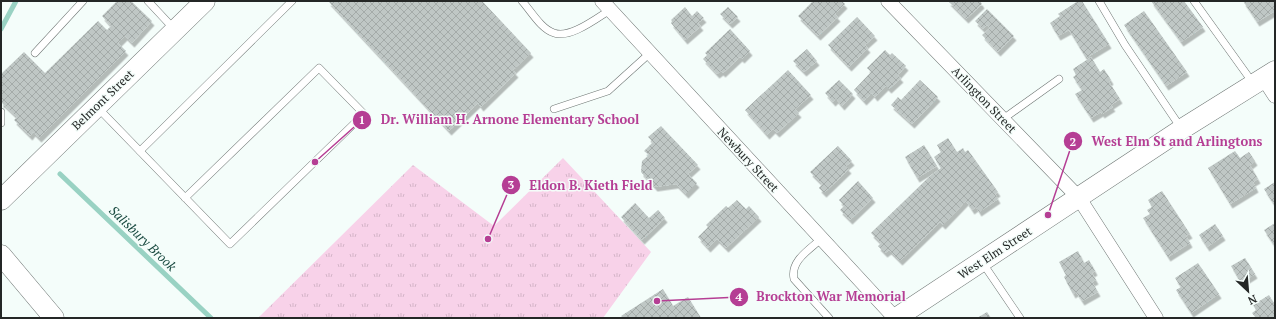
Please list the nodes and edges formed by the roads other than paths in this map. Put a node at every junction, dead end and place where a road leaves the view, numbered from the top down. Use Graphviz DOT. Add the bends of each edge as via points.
graph roads {
  1 [pos="82,1"];
  2 [pos="148,1"];
  3 [pos="205,1"];
  4 [pos="292,1"];
  5 [pos="522,1"];
  6 [pos="888,1"];
  7 [pos="1099,1"];
  8 [pos="1194,1"];
  9 [pos="606,5"];
  10 [pos="175,30"];
  11 [pos="35,53"];
  12 [pos="650,53"];
  13 [pos="1264,78"];
  14 [pos="1059,79"];
  15 [pos="1275,96"];
  16 [pos="96,107"];
  17 [pos="554,109"];
  18 [pos="1,112"];
  19 [pos="1003,119"];
  20 [pos="1,123"];
  21 [pos="1182,129"];
  22 [pos="140,151"];
  23 [pos="185,198"];
  24 [pos="1079,198"];
  25 [pos="1,200"];
  26 [pos="821,239"];
  27 [pos="1,255"];
  28 [pos="981,262"];
  29 [pos="54,318"];
  30 [pos="829,318"];
  31 [pos="895,318"];
  32 [pos="1020,318"];
  33 [pos="1156,318"];
  1 -- 11 [label="lane"];
  2 -- 10 [label="lane"];
  3 -- 10 [label="street, Belmont Street"];
  4 -- 22 [label="lane"];
  5 -- 9 [label="lane" via="544,27 555,34 577,30"];
  6 -- 19 [label="street, Arlington Street"];
  7 -- 21 [label="lane" via="1125,45"];
  8 -- 13 [label="lane"];
  9 -- 12 [label="street, Newbury Street"];
  10 -- 16 [label="street, Belmont Street"];
  12 -- 17 [label="lane" via="608,91"];
  12 -- 26 [label="street, Newbury Street"];
  13 -- 15 [label="street"];
  13 -- 21 [label="street, West Elm Street"];
  14 -- 19 [label="lane"];
  16 -- 22 [label="lane"];
  16 -- 25 [label="street, Belmont Street"];
  18 -- 20 [label="lane"];
  19 -- 24 [label="street, Arlington Street"];
  21 -- 24 [label="street, West Elm Street"];
  22 -- 23 [label="lane"];
  23 -- 23 [label="lane" via="230,244 364,114 319,68"];
  24 -- 28 [label="street, West Elm Street"];
  24 -- 33 [label="street, Arlington Street"];
  26 -- 30 [label="lane" via="798,260 793,273 794,279"];
  26 -- 31 [label="street, Newbury Street"];
  27 -- 29 [label="street"];
  28 -- 31 [label="street, West Elm Street"];
  28 -- 32 [label="lane"];
}
